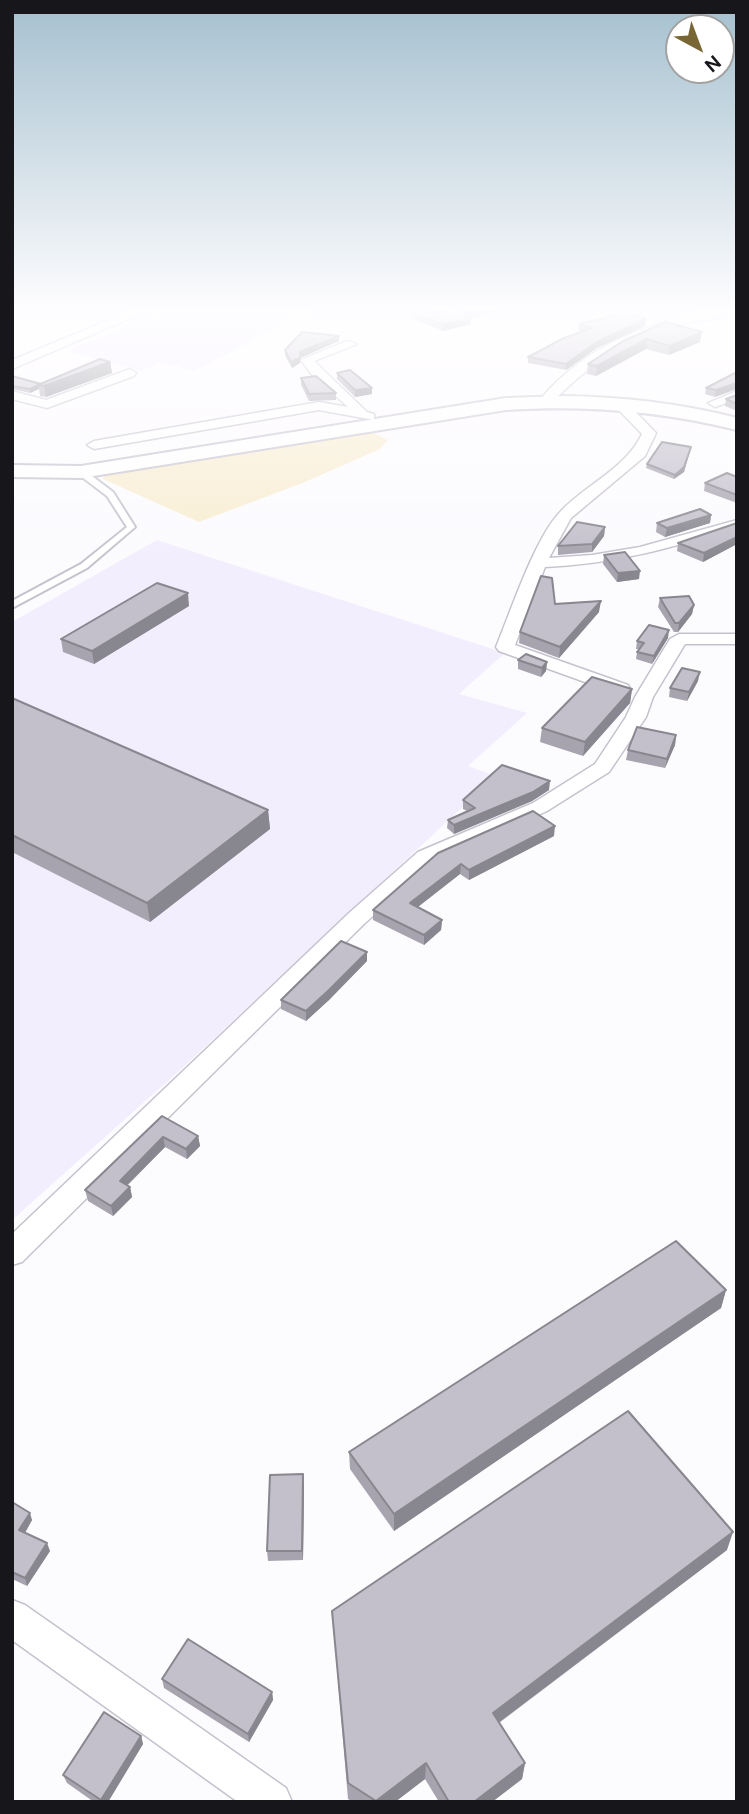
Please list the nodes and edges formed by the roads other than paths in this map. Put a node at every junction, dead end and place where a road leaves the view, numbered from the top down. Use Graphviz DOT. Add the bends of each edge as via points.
graph roads {
  1 [pos="77,393"];
  2 [pos="342,393"];
  3 [pos="554,393"];
  4 [pos="12,395"];
  5 [pos="737,395"];
  6 [pos="545,401"];
  7 [pos="715,403"];
  8 [pos="620,404"];
  9 [pos="377,420"];
  10 [pos="737,424"];
  11 [pos="94,445"];
  12 [pos="12,471"];
  13 [pos="82,472"];
  14 [pos="734,524"];
  15 [pos="538,563"];
  16 [pos="12,605"];
  17 [pos="737,639"];
  18 [pos="644,697"];
  19 [pos="12,1253"];
  20 [pos="12,1618"];
  21 [pos="272,1802"];
  1 -- 4 [label="street" via="47,404"];
  2 -- 9 [label="street"];
  3 -- 6 [label="street"];
  5 -- 7 [label="street"];
  6 -- 8 [label="main road"];
  6 -- 9 [label="main road"];
  8 -- 10 [label="main road" via="680,410"];
  8 -- 15 [label="street" via="649,433 640,453 565,515"];
  9 -- 11 [label="street" via="319,406"];
  9 -- 13 [label="main road"];
  12 -- 13 [label="main road"];
  13 -- 16 [label="lane" via="110,494 131,527 84,566"];
  14 -- 15 [label="street" via="642,551"];
  15 -- 18 [label="street" via="505,647"];
  17 -- 18 [label="street" via="679,639"];
  18 -- 19 [label="street" via="602,768 540,807 426,858 357,918"];
  20 -- 21 [label="street"];
}
